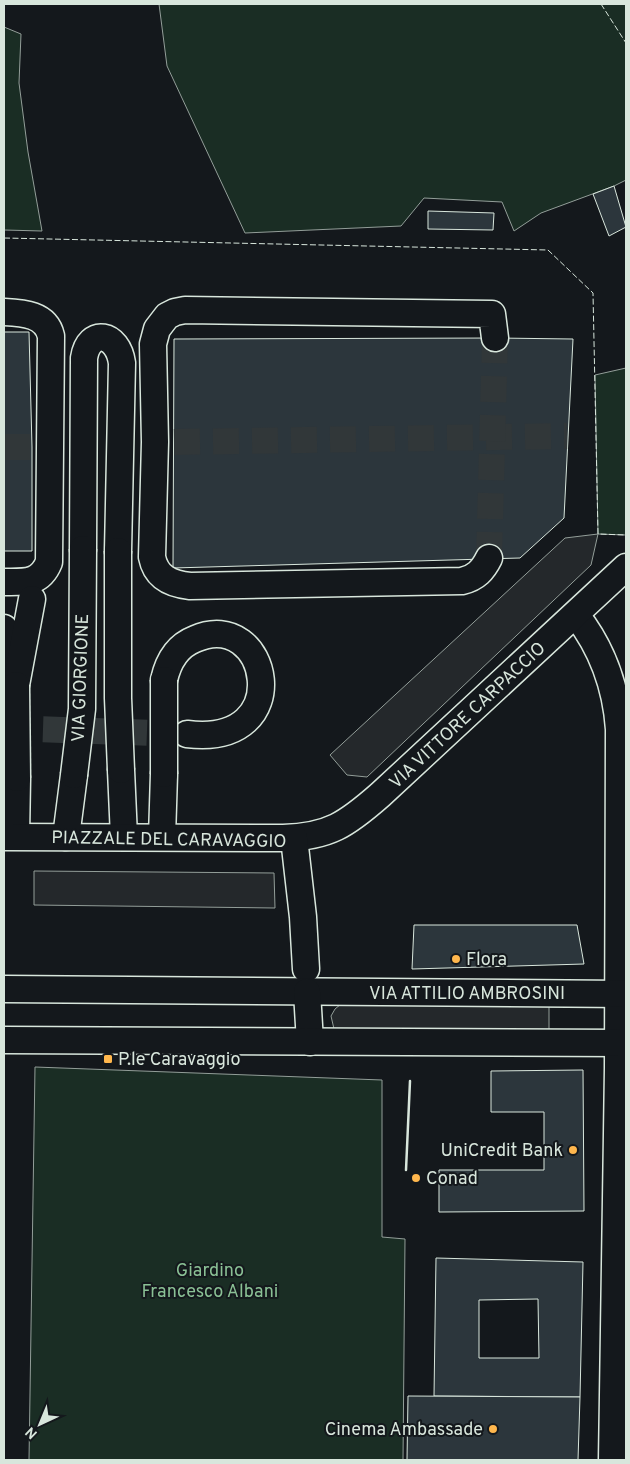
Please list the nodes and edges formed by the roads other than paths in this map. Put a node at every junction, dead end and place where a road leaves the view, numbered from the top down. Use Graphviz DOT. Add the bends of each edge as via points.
graph roads {
  1 [pos="4,312"];
  2 [pos="495,338"];
  3 [pos="118,349"];
  4 [pos="85,350"];
  5 [pos="152,369"];
  6 [pos="50,374"];
  7 [pos="153,526"];
  8 [pos="50,528"];
  9 [pos="83,549"];
  10 [pos="118,551"];
  11 [pos="489,558"];
  12 [pos="626,567"];
  13 [pos="4,582"];
  14 [pos="32,599"];
  15 [pos="576,615"];
  16 [pos="4,628"];
  17 [pos="16,684"];
  18 [pos="187,734"];
  19 [pos="10,836"];
  20 [pos="66,837"];
  21 [pos="124,837"];
  22 [pos="162,837"];
  23 [pos="294,838"];
  24 [pos="307,981"];
  25 [pos="4,989"];
  26 [pos="622,994"];
  27 [pos="4,1040"];
  28 [pos="310,1042"];
  29 [pos="622,1043"];
  30 [pos="612,1460"];
  1 -- 6 [label="street" via="25,313 46,325 51,336"];
  2 -- 5 [label="street" via="492,314 186,310 167,316 157,329"];
  3 -- 4 [label="street" via="113,342 103,338 92,341"];
  3 -- 5 [label="street"];
  3 -- 10 [label="street, VIA GIORGIONE" via="122,363"];
  4 -- 6 [label="street"];
  4 -- 9 [label="street, VIA GIORGIONE"];
  5 -- 7 [label="street" via="155,442"];
  6 -- 8 [label="street"];
  7 -- 10 [label="street"];
  7 -- 11 [label="street" via="154,565 165,580 182,585 462,581 481,572"];
  8 -- 9 [label="street"];
  8 -- 13 [label="street" via="49,562 45,572 27,582"];
  9 -- 10 [label="street"];
  9 -- 20 [label="street, VIA GIORGIONE, bridge" via="82,709"];
  10 -- 21 [label="street, VIA GIORGIONE, bridge" via="118,698"];
  12 -- 15 [label="street, VIA VITTORE CARPACCIO"];
  14 -- 17 [label="street"];
  15 -- 23 [label="street, VIA VITTORE CARPACCIO" via="363,810 324,834"];
  15 -- 26 [label="street" via="602,659 618,718"];
  16 -- 17 [label="street" via="11,644"];
  17 -- 19 [label="street, bridge" via="17,778"];
  18 -- 22 [label="street, bridge" via="220,734 234,729 253,712 261,694 261,674 245,646 234,638 206,635 188,642 167,666 164,680"];
  19 -- 20 [label="street, PIAZZALE DEL CARAVAGGIO"];
  20 -- 21 [label="street, PIAZZALE DEL CARAVAGGIO"];
  21 -- 22 [label="street, PIAZZALE DEL CARAVAGGIO"];
  22 -- 23 [label="street, PIAZZALE DEL CARAVAGGIO"];
  23 -- 24 [label="street, PIAZZALE DEL CARAVAGGIO"];
  24 -- 25 [label="street, VIA ATTILIO AMBROSINI"];
  24 -- 26 [label="street, VIA ATTILIO AMBROSINI"];
  24 -- 28 [label="street"];
  26 -- 29 [label="street"];
  27 -- 28 [label="street"];
  28 -- 29 [label="street"];
  29 -- 30 [label="street"];
}
